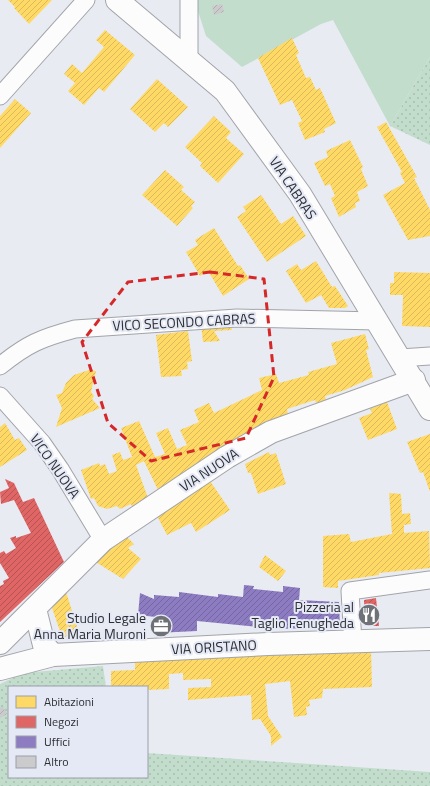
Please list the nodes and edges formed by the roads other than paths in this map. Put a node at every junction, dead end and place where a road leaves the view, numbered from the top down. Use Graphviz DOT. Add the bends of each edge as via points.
graph roads {
  1 [pos="86,0"];
  2 [pos="117,0"];
  3 [pos="189,0"];
  4 [pos="189,61"];
  5 [pos="0,96"];
  6 [pos="377,321"];
  7 [pos="430,356"];
  8 [pos="400,358"];
  9 [pos="0,366"];
  10 [pos="414,380"];
  11 [pos="0,396"];
  12 [pos="430,409"];
  13 [pos="103,540"];
  14 [pos="430,580"];
  15 [pos="34,609"];
  16 [pos="430,639"];
  17 [pos="0,643"];
  18 [pos="353,643"];
  19 [pos="53,655"];
  20 [pos="0,669"];
  1 -- 5 [label="street"];
  2 -- 4 [label="street, VIA CABRAS"];
  3 -- 4 [label="street"];
  4 -- 6 [label="street, VIA CABRAS" via="225,91 259,137 300,194"];
  6 -- 8 [label="street, VIA CABRAS"];
  6 -- 9 [label="street, VICO SECONDO CABRAS" via="237,318 75,329 49,336 24,347"];
  7 -- 8 [label="street"];
  8 -- 10 [label="street, VIA CABRAS"];
  10 -- 12 [label="street, VIA CABRAS"];
  10 -- 13 [label="street, VIA NUOVA" via="271,432 227,457"];
  11 -- 13 [label="street, VICO NUOVA" via="42,442"];
  13 -- 15 [label="street, VIA NUOVA"];
  14 -- 18 [label="street" via="350,591"];
  15 -- 17 [label="street, VIA NUOVA"];
  15 -- 19 [label="street" via="44,644"];
  16 -- 18 [label="street, VIA ORISTANO"];
  18 -- 19 [label="street, VIA ORISTANO" via="268,644"];
  19 -- 20 [label="street, VIA ORISTANO"];
}
